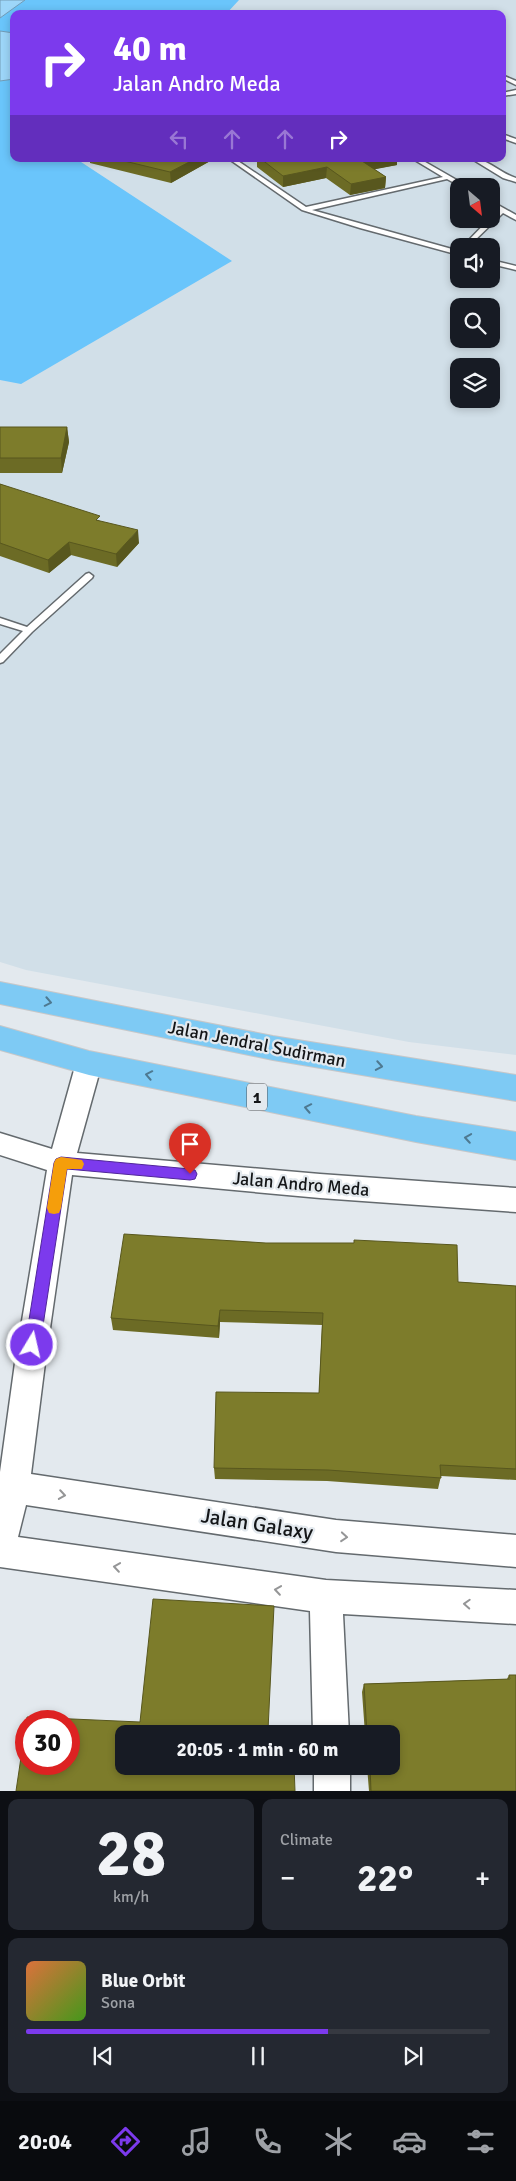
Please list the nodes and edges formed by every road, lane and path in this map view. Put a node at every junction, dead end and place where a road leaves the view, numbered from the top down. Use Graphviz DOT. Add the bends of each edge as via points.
graph roads {
  1 [pos="237,162"];
  2 [pos="422,162"];
  3 [pos="480,162"];
  4 [pos="252,164"];
  5 [pos="243,166"];
  6 [pos="449,177"];
  7 [pos="516,180"];
  8 [pos="304,209"];
  9 [pos="502,210"];
  10 [pos="516,218"];
  11 [pos="474,238"];
  12 [pos="450,251"];
  13 [pos="500,264"];
  14 [pos="516,268"];
  15 [pos="89,576"];
  16 [pos="0,621"];
  17 [pos="29,630"];
  18 [pos="4,650"];
  19 [pos="0,660"];
  20 [pos="0,993"];
  21 [pos="0,1038"];
  22 [pos="90,1063"];
  23 [pos="516,1088"];
  24 [pos="0,1144"];
  25 [pos="516,1146"];
  26 [pos="61,1163"];
  27 [pos="516,1200"];
  28 [pos="7,1488"];
  29 [pos="0,1545"];
  30 [pos="0,1550"];
  31 [pos="516,1551"];
  32 [pos="326,1597"];
  33 [pos="516,1607"];
  34 [pos="331,1725"];
  35 [pos="332,1775"];
  36 [pos="332,1791"];
  1 -- 5 [label="lane"];
  2 -- 6 [label="lane"];
  3 -- 7 [label="lane"];
  4 -- 5 [label="lane"];
  5 -- 8 [label="lane"];
  6 -- 8 [label="lane"];
  8 -- 12 [label="lane"];
  9 -- 10 [label="lane"];
  9 -- 11 [label="lane"];
  13 -- 14 [label="lane"];
  15 -- 17 [label="lane"];
  16 -- 17 [label="lane"];
  17 -- 18 [label="lane"];
  18 -- 19 [label="lane"];
  20 -- 23 [label="highway, Jalan Jendral Sudirman, one-way" via="273,1048"];
  21 -- 22 [label="highway, 1"];
  25 -- 22 [label="highway, 1, one-way" via="416,1130"];
  22 -- 26 [label="street"];
  24 -- 26 [label="street, Jalan Andro Meda"];
  26 -- 27 [label="street, Jalan Andro Meda"];
  26 -- 28 [label="street"];
  28 -- 29 [label="street"];
  28 -- 31 [label="street, Jalan Galaxy, one-way" via="336,1536"];
  32 -- 30 [label="street, one-way"];
  33 -- 32 [label="street, one-way"];
  32 -- 34 [label="street"];
  35 -- 36 [label="street"];
}
